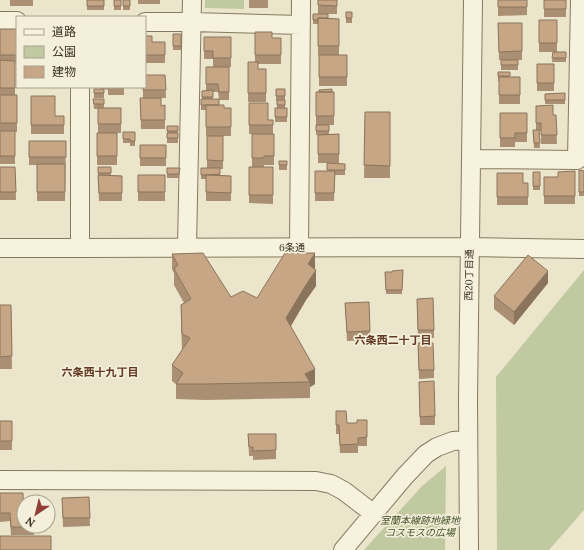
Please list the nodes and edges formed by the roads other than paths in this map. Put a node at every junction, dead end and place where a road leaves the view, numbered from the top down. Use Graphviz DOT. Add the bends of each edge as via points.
graph roads {
  1 [pos="192,0"];
  2 [pos="301,0"];
  3 [pos="473,0"];
  4 [pos="580,0"];
  5 [pos="0,21"];
  6 [pos="16,21"];
  7 [pos="146,22"];
  8 [pos="192,22"];
  9 [pos="301,25"];
  10 [pos="80,88"];
  11 [pos="472,159"];
  12 [pos="470,246"];
  13 [pos="300,247"];
  14 [pos="0,248"];
  15 [pos="80,248"];
  16 [pos="187,248"];
  17 [pos="584,249"];
  18 [pos="468,440"];
  19 [pos="0,480"];
  20 [pos="374,514"];
  21 [pos="343,550"];
  22 [pos="469,550"];
  1 -- 8 [label="street"];
  2 -- 9 [label="street"];
  3 -- 11 [label="street, 西20丁目通"];
  4 -- 11 [label="street" via="577,160"];
  5 -- 6 [label="street"];
  7 -- 8 [label="street"];
  8 -- 9 [label="street"];
  8 -- 16 [label="street"];
  9 -- 13 [label="street"];
  10 -- 15 [label="street"];
  11 -- 12 [label="street, 西20丁目通"];
  12 -- 13 [label="street, 6条通"];
  12 -- 17 [label="street, 6条通"];
  12 -- 18 [label="street, 西20丁目通"];
  13 -- 16 [label="street, 6条通"];
  14 -- 15 [label="street, 6条通"];
  15 -- 16 [label="street, 6条通"];
  18 -- 20 [label="street" via="453,441 426,454"];
  18 -- 22 [label="street, 西20丁目通"];
  19 -- 20 [label="street" via="316,481 331,484 344,491"];
  20 -- 21 [label="street"];
}
